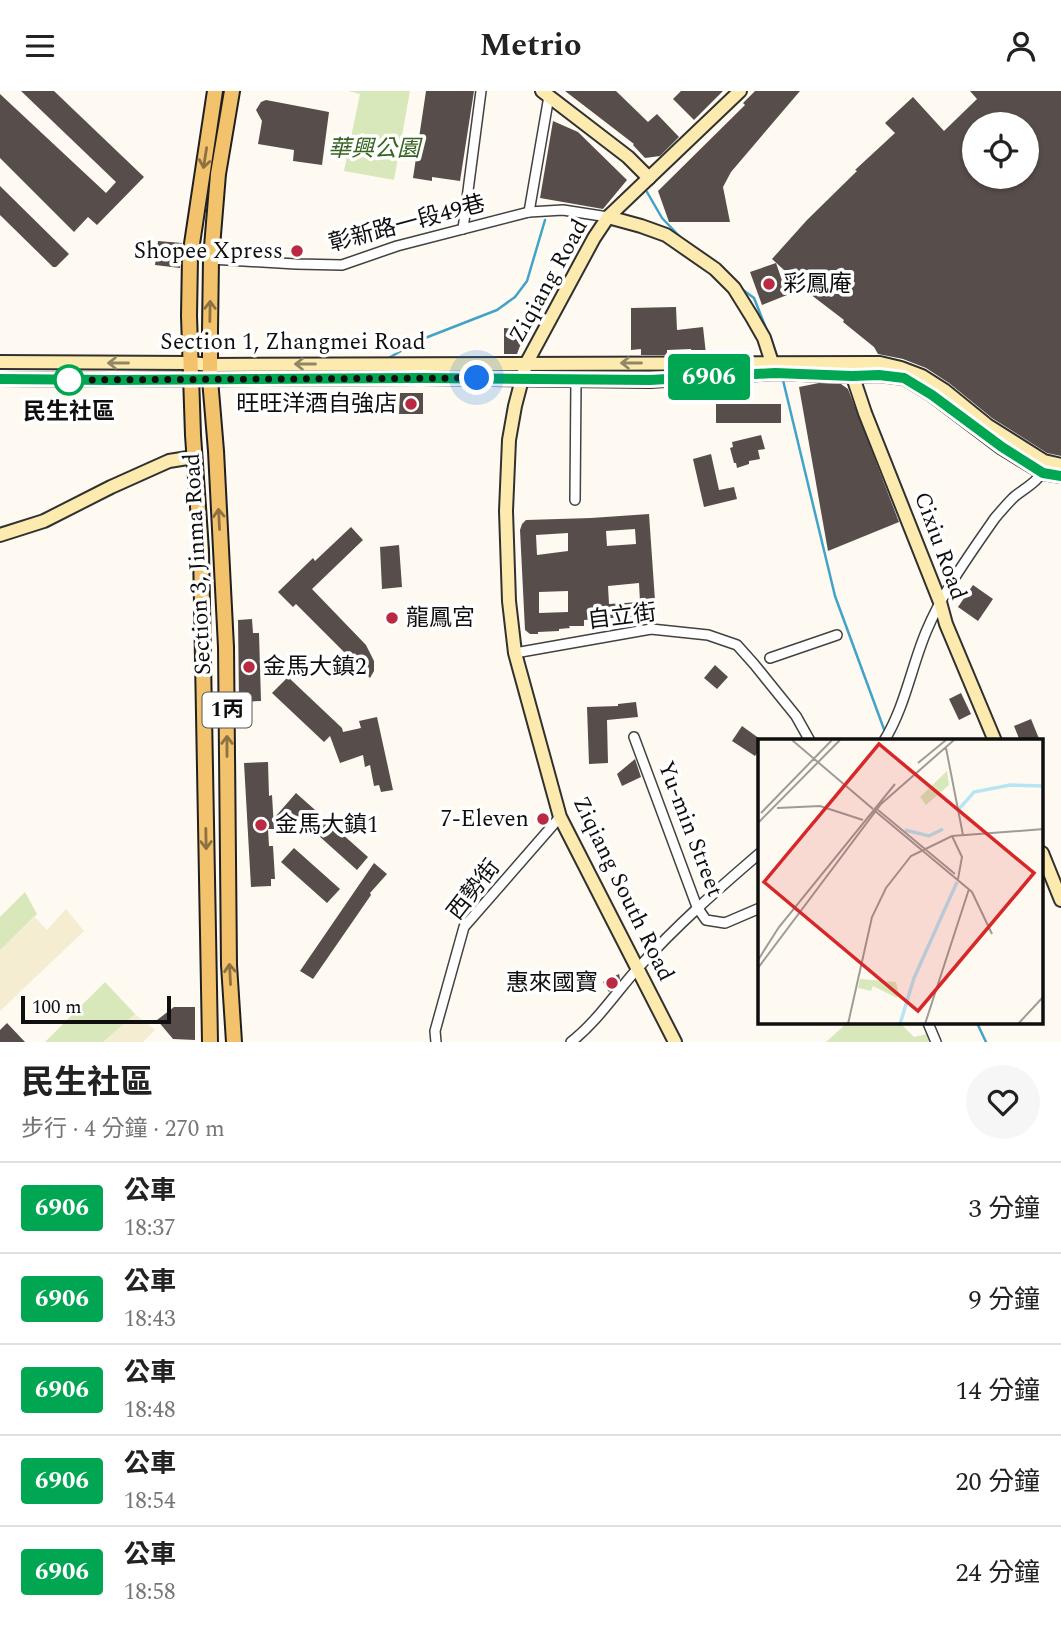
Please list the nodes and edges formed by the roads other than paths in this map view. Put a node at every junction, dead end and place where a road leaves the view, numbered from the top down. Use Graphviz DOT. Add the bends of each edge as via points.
graph roads {
  1 [pos="215,91"];
  2 [pos="232,91"];
  3 [pos="481,91"];
  4 [pos="740,91"];
  5 [pos="545,94"];
  6 [pos="649,179"];
  7 [pos="529,212"];
  8 [pos="608,218"];
  9 [pos="463,229"];
  10 [pos="211,259"];
  11 [pos="0,362"];
  12 [pos="191,363"];
  13 [pos="526,364"];
  14 [pos="774,367"];
  15 [pos="851,370"];
  16 [pos="210,372"];
  17 [pos="0,379"];
  18 [pos="191,379"];
  19 [pos="523,379"];
  20 [pos="576,380"];
  21 [pos="194,457"];
  22 [pos="1061,465"];
  23 [pos="1044,467"];
  24 [pos="1061,476"];
  25 [pos="575,500"];
  26 [pos="0,535"];
  27 [pos="940,601"];
  28 [pos="837,635"];
  29 [pos="515,653"];
  30 [pos="770,658"];
  31 [pos="634,737"];
  32 [pos="809,739"];
  33 [pos="885,739"];
  34 [pos="995,739"];
  35 [pos="560,817"];
  36 [pos="758,855"];
  37 [pos="1044,858"];
  38 [pos="1061,900"];
  39 [pos="697,907"];
  40 [pos="758,909"];
  41 [pos="638,968"];
  42 [pos="929,1025"];
  43 [pos="210,1042"];
  44 [pos="234,1042"];
  45 [pos="436,1042"];
  46 [pos="571,1042"];
  47 [pos="675,1042"];
  48 [pos="936,1042"];
  1 -- 12 [label="main road, 1丙, one-way" via="191,257"];
  2 -- 10 [label="main road, 1丙" via="218,174"];
  3 -- 9 [label="street"];
  4 -- 6 [label="street, Ziqiang Road"];
  5 -- 6 [label="street" via="628,157"];
  5 -- 7 [label="street"];
  6 -- 8 [label="street, Ziqiang Road"];
  7 -- 8 [label="street, 彰新路一段49巷" via="563,210"];
  7 -- 9 [label="street, 彰新路一段49巷"];
  8 -- 13 [label="street, Ziqiang Road"];
  8 -- 14 [label="street" via="666,235 715,269 734,288 764,338"];
  9 -- 10 [label="street, 彰新路一段49巷" via="342,265"];
  16 -- 10 [label="main road, 1丙, one-way"];
  12 -- 11 [label="street, Section 1, Zhangmei Road, one-way"];
  12 -- 16 [label="street, Section 1, Zhangmei Road"];
  12 -- 18 [label="main road, 1丙"];
  14 -- 13 [label="street, Section 1, Zhangmei Road, one-way"];
  13 -- 16 [label="street, Section 1, Zhangmei Road, one-way"];
  13 -- 19 [label="street, Ziqiang Road"];
  14 -- 15 [label="street, Section 1, Zhangmei Road"];
  14 -- 20 [label="street, Section 1, Zhangmei Road" via="650,380"];
  15 -- 23 [label="street, Section 1, Zhangmei Road" via="880,363 922,376"];
  15 -- 27 [label="street, Cixiu Road"];
  16 -- 18 [label="street, Section 1, Zhangmei Road"];
  16 -- 19 [label="street, Section 1, Zhangmei Road"];
  44 -- 16 [label="main road, Section 3, Jinma Road / 1丙, one-way" via="226,647"];
  17 -- 18 [label="street, Section 1, Zhangmei Road"];
  18 -- 21 [label="main road, Section 3, Jinma Road / 1丙"];
  19 -- 20 [label="street, Section 1, Zhangmei Road"];
  19 -- 29 [label="street, Ziqiang South Road" via="509,440 506,511"];
  20 -- 25 [label="street"];
  21 -- 26 [label="street" via="169,461 44,521"];
  21 -- 43 [label="main road, Section 3, Jinma Road / 1丙, one-way" via="201,576"];
  22 -- 23 [label="street, Section 1, Zhangmei Road"];
  23 -- 24 [label="street, Section 1, Zhangmei Road"];
  23 -- 27 [label="street" via="999,514"];
  27 -- 33 [label="street" via="903,704"];
  27 -- 34 [label="street, Cixiu Road"];
  28 -- 30 [label="street"];
  29 -- 32 [label="street, 自立街" via="651,629 708,635 737,645 746,654"];
  29 -- 35 [label="street, Ziqiang South Road"];
  31 -- 39 [label="street, Yu-min Street"];
  35 -- 41 [label="street, Ziqiang South Road"];
  35 -- 45 [label="street, 西勢街" via="464,926 435,1031"];
  36 -- 39 [label="street"];
  37 -- 38 [label="street"];
  39 -- 40 [label="street, Yu-min Street" via="706,920 725,923"];
  39 -- 41 [label="street"];
  41 -- 46 [label="street"];
  41 -- 47 [label="street, Ziqiang South Road"];
  42 -- 48 [label="street"];
}
